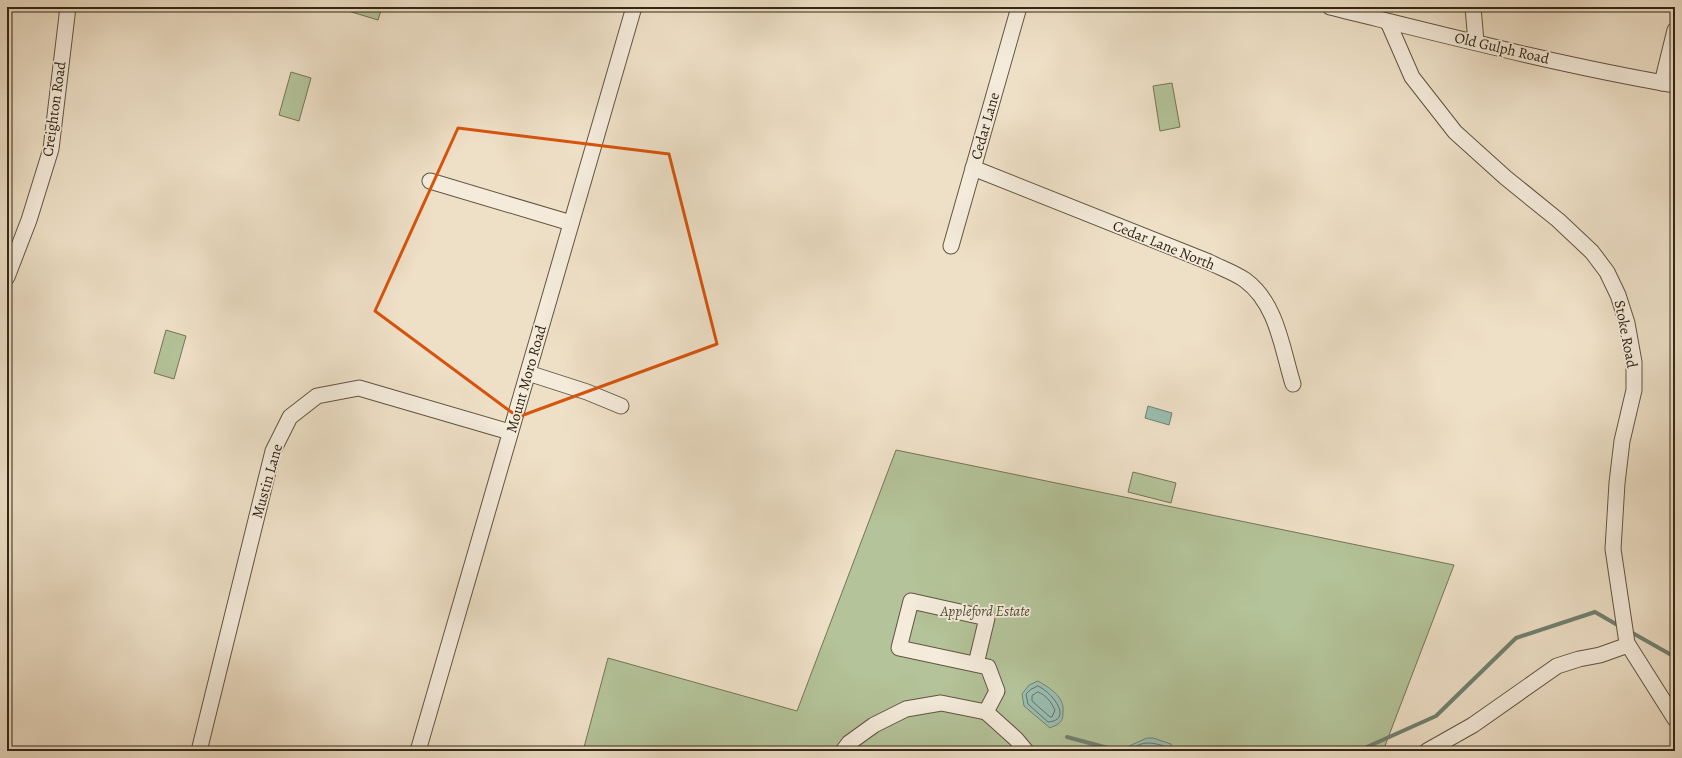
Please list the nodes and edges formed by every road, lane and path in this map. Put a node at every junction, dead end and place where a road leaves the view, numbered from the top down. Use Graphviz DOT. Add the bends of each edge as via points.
graph roads {
  1 [pos="68,7"];
  2 [pos="634,7"];
  3 [pos="1019,7"];
  4 [pos="1330,7"];
  5 [pos="1473,7"];
  6 [pos="1388,22"];
  7 [pos="1675,30"];
  8 [pos="1476,42"];
  9 [pos="1668,84"];
  10 [pos="973,168"];
  11 [pos="430,181"];
  12 [pos="571,223"];
  13 [pos="951,246"];
  14 [pos="7,277"];
  15 [pos="528,373"];
  16 [pos="1293,384"];
  17 [pos="621,406"];
  18 [pos="510,432"];
  19 [pos="1625,633"];
  20 [pos="976,664"];
  21 [pos="986,712"];
  22 [pos="1675,719"];
  23 [pos="199,751"];
  24 [pos="418,751"];
  25 [pos="843,751"];
  26 [pos="1026,751"];
  27 [pos="1427,751"];
  1 -- 14 [label="street, Creighton Road" via="51,149 29,220"];
  2 -- 12 [label="street, Mount Moro Road"];
  3 -- 10 [label="street, Cedar Lane"];
  4 -- 6 [label="street, Old Gulph Road"];
  5 -- 8 [label="street"];
  6 -- 8 [label="street, Old Gulph Road"];
  6 -- 19 [label="street, Stoke Road" via="1412,77 1455,132 1592,252 1608,272 1618,294 1627,323 1634,362 1634,390 1622,441 1617,482 1613,549"];
  7 -- 9 [label="street"];
  8 -- 9 [label="street, Old Gulph Road"];
  10 -- 13 [label="street, Cedar Lane"];
  10 -- 16 [label="street, Cedar Lane North" via="1210,262 1244,280 1256,290 1268,306 1278,330"];
  11 -- 12 [label="street"];
  12 -- 15 [label="street, Mount Moro Road"];
  15 -- 17 [label="street"];
  15 -- 18 [label="street, Mount Moro Road"];
  18 -- 23 [label="street, Mustin Lane" via="359,388 317,396 290,418 272,451"];
  18 -- 24 [label="street, Mount Moro Road"];
  19 -- 22 [label="street, Stoke Road"];
  19 -- 27 [label="street" via="1600,655 1557,666 1473,725"];
  20 -- 20 [label="street" via="899,648 911,601 987,618"];
  20 -- 21 [label="street" via="988,667 996,691"];
  21 -- 25 [label="street" via="941,703 906,709 874,724 849,743"];
  21 -- 26 [label="street"];
}
